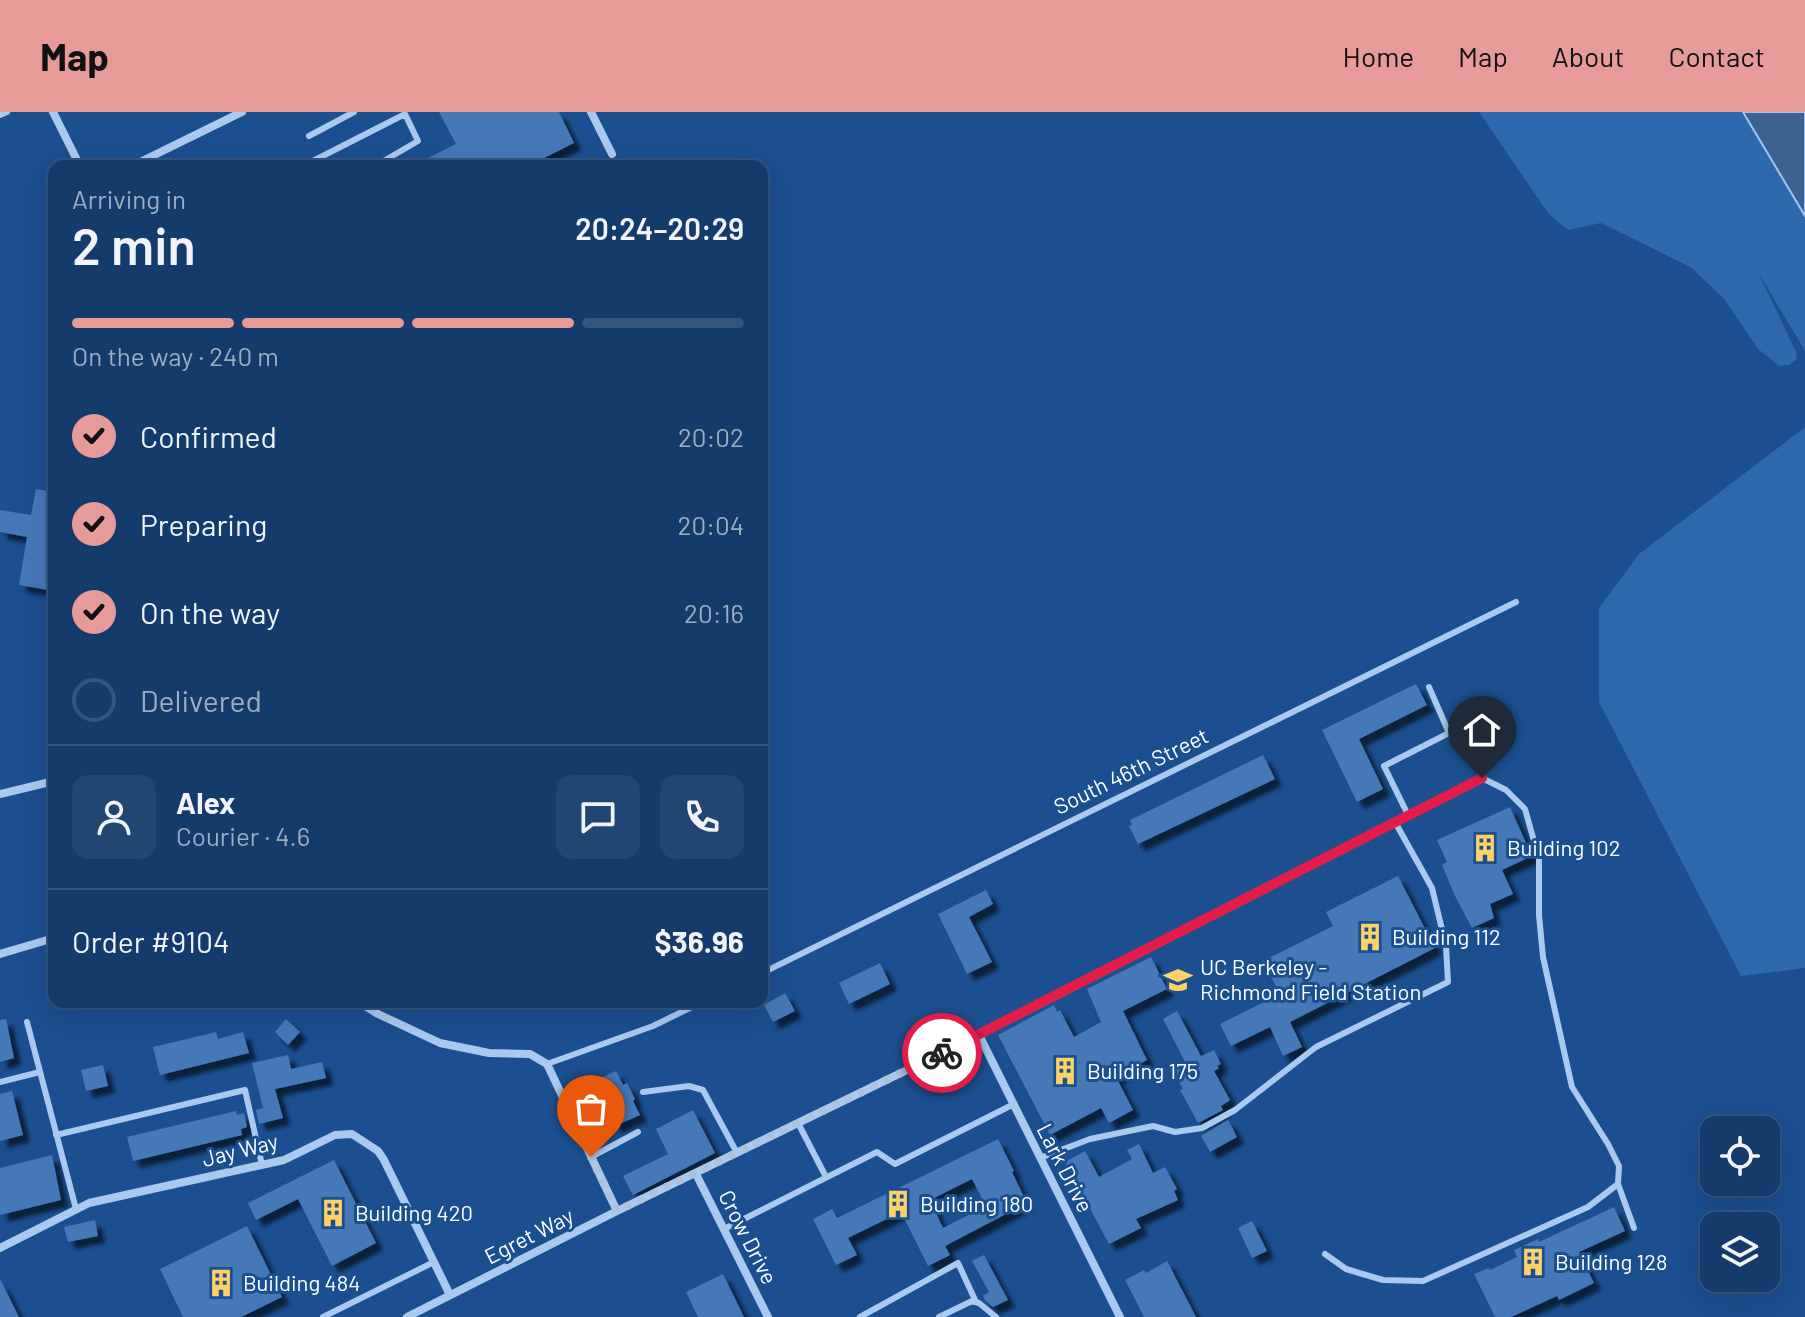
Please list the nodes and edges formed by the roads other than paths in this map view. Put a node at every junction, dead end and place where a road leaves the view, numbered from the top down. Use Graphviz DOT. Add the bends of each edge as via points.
graph roads {
  1 [pos="7,112"];
  2 [pos="53,112"];
  3 [pos="242,112"];
  4 [pos="354,112"];
  5 [pos="591,112"];
  6 [pos="0,115"];
  7 [pos="309,136"];
  8 [pos="612,154"];
  9 [pos="77,160"];
  10 [pos="144,160"];
  11 [pos="315,160"];
  12 [pos="385,160"];
  13 [pos="1516,602"];
  14 [pos="1429,687"];
  15 [pos="1482,778"];
  16 [pos="48,782"];
  17 [pos="0,794"];
  18 [pos="1408,815"];
  19 [pos="1395,822"];
  20 [pos="48,940"];
  21 [pos="0,954"];
  22 [pos="768,970"];
  23 [pos="368,1008"];
  24 [pos="690,1008"];
  25 [pos="27,1022"];
  26 [pos="979,1035"];
  27 [pos="547,1064"];
  28 [pos="40,1072"];
  29 [pos="0,1082"];
  30 [pos="643,1092"];
  31 [pos="1014,1104"];
  32 [pos="798,1123"];
  33 [pos="638,1132"];
  34 [pos="56,1135"];
  35 [pos="737,1153"];
  36 [pos="591,1157"];
  37 [pos="1040,1158"];
  38 [pos="262,1165"];
  39 [pos="696,1174"];
  40 [pos="826,1177"];
  41 [pos="1618,1184"];
  42 [pos="76,1209"];
  43 [pos="617,1211"];
  44 [pos="1634,1228"];
  45 [pos="724,1229"];
  46 [pos="0,1248"];
  47 [pos="1325,1254"];
  48 [pos="434,1262"];
  49 [pos="450,1295"];
  50 [pos="976,1302"];
  51 [pos="323,1317"];
  52 [pos="407,1317"];
  53 [pos="768,1317"];
  54 [pos="860,1317"];
  55 [pos="939,1317"];
  56 [pos="996,1317"];
  57 [pos="1120,1317"];
  1 -- 6 [label="lane"];
  2 -- 9 [label="street"];
  3 -- 10 [label="street"];
  4 -- 7 [label="lane"];
  5 -- 8 [label="street"];
  11 -- 12 [label="lane" via="405,114 418,141"];
  13 -- 22 [label="lane, South 46th Street"];
  14 -- 18 [label="lane" via="1449,733 1384,766"];
  15 -- 18 [label="street, Egret Way"];
  15 -- 41 [label="lane" via="1506,790 1525,809 1539,859 1543,957 1572,1087 1614,1155"];
  16 -- 17 [label="street"];
  18 -- 19 [label="street, Egret Way"];
  19 -- 26 [label="street, Egret Way"];
  19 -- 37 [label="lane" via="1432,888 1446,946 1448,982 1316,1047 1235,1110 1202,1128 1175,1132 1153,1126 1090,1139"];
  20 -- 21 [label="street"];
  23 -- 27 [label="street" via="440,1043 530,1054"];
  24 -- 27 [label="lane"];
  25 -- 28 [label="lane"];
  26 -- 31 [label="street, Lark Drive"];
  26 -- 32 [label="street, Egret Way"];
  27 -- 36 [label="street"];
  28 -- 29 [label="lane"];
  28 -- 34 [label="lane"];
  30 -- 35 [label="lane" via="689,1086 703,1090"];
  31 -- 37 [label="street, Lark Drive"];
  31 -- 40 [label="lane" via="895,1164 877,1152"];
  32 -- 35 [label="street, Egret Way"];
  32 -- 40 [label="lane"];
  33 -- 36 [label="lane"];
  34 -- 38 [label="lane" via="245,1090"];
  34 -- 42 [label="lane"];
  35 -- 39 [label="street, Egret Way"];
  36 -- 43 [label="street"];
  37 -- 57 [label="street, Lark Drive"];
  38 -- 42 [label="street, Jay Way"];
  38 -- 48 [label="street, Jay Way" via="335,1135 352,1134 384,1160"];
  39 -- 43 [label="street, Egret Way"];
  39 -- 45 [label="street, Crow Drive"];
  40 -- 45 [label="lane"];
  41 -- 44 [label="lane"];
  41 -- 47 [label="lane" via="1588,1207 1423,1281 1383,1280 1346,1269"];
  42 -- 46 [label="street, Jay Way"];
  43 -- 49 [label="street, Egret Way"];
  45 -- 53 [label="street, Crow Drive"];
  48 -- 49 [label="street, Jay Way"];
  48 -- 51 [label="lane"];
  49 -- 52 [label="street, Egret Way"];
  50 -- 54 [label="lane" via="958,1263"];
  50 -- 55 [label="lane"];
  50 -- 56 [label="lane"];
}
